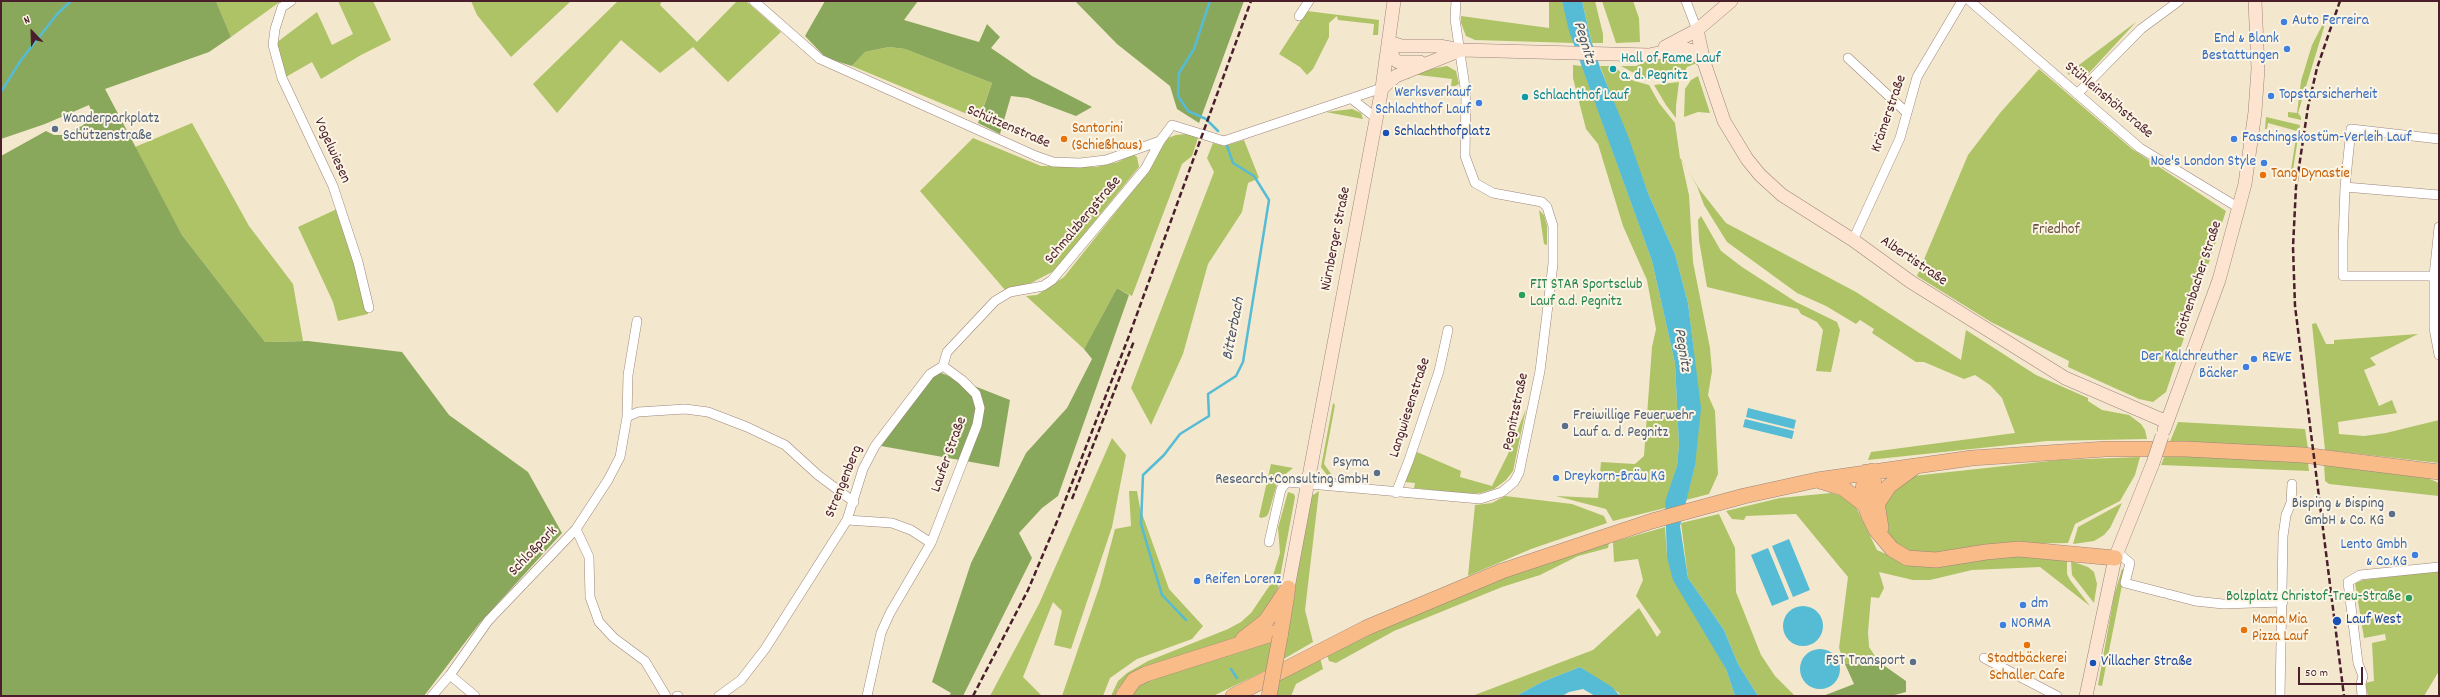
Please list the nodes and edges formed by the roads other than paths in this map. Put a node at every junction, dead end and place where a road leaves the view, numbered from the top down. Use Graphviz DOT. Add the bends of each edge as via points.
graph roads {
  1 [pos="291,1"];
  2 [pos="754,1"];
  3 [pos="1309,1"];
  4 [pos="1394,1"];
  5 [pos="1456,1"];
  6 [pos="1686,1"];
  7 [pos="1731,1"];
  8 [pos="1962,1"];
  9 [pos="1970,1"];
  10 [pos="2179,1"];
  11 [pos="2255,1"];
  12 [pos="1299,16"];
  13 [pos="1697,30"];
  14 [pos="1389,42"];
  15 [pos="1461,50"];
  16 [pos="1642,54"];
  17 [pos="1848,58"];
  18 [pos="1429,62"];
  19 [pos="1704,62"];
  20 [pos="1382,88"];
  21 [pos="2077,94"];
  22 [pos="1352,99"];
  23 [pos="1906,112"];
  24 [pos="1376,118"];
  25 [pos="2439,139"];
  26 [pos="1160,141"];
  27 [pos="2345,187"];
  28 [pos="2439,195"];
  29 [pos="2239,208"];
  30 [pos="2439,227"];
  31 [pos="1853,240"];
  32 [pos="2434,276"];
  33 [pos="369,308"];
  34 [pos="637,321"];
  35 [pos="1448,330"];
  36 [pos="2439,355"];
  37 [pos="943,366"];
  38 [pos="627,417"];
  39 [pos="2167,422"];
  40 [pos="1919,464"];
  41 [pos="1869,471"];
  42 [pos="2439,472"];
  43 [pos="1817,480"];
  44 [pos="1306,483"];
  45 [pos="2292,484"];
  46 [pos="1396,493"];
  47 [pos="854,502"];
  48 [pos="1871,504"];
  49 [pos="847,520"];
  50 [pos="576,529"];
  51 [pos="1269,542"];
  52 [pos="931,543"];
  53 [pos="2116,555"];
  54 [pos="2439,567"];
  55 [pos="1288,588"];
  56 [pos="2283,602"];
  57 [pos="1281,634"];
  58 [pos="1228,648"];
  59 [pos="1984,658"];
  60 [pos="450,675"];
  61 [pos="432,696"];
  62 [pos="475,696"];
  63 [pos="666,696"];
  64 [pos="719,696"];
  65 [pos="866,696"];
  66 [pos="1123,696"];
  67 [pos="1232,696"];
  68 [pos="1269,696"];
  69 [pos="2057,696"];
  70 [pos="2086,696"];
  71 [pos="2280,696"];
  72 [pos="2362,696"];
  1 -- 33 [label="street, Vogelwiesen" via="282,7 273,45 282,78 333,186 358,262"];
  2 -- 26 [label="street, Schützenstraße" via="820,59 1036,156 1054,162 1106,160"];
  3 -- 12 [label="street"];
  4 -- 14 [label="main road, Nürnberger Straße"];
  5 -- 15 [label="street" via="1455,19"];
  6 -- 13 [label="street"];
  7 -- 13 [label="main road"];
  8 -- 23 [label="street, Krämerstraße" via="1917,77"];
  9 -- 21 [label="street, Stühleinshöhstraße"];
  10 -- 21 [label="street" via="2144,26"];
  11 -- 29 [label="main road, Röthenbacher Straße" via="2258,69 2255,112"];
  13 -- 16 [label="main road" via="1661,48"];
  13 -- 19 [label="main road, Albertistraße"];
  14 -- 15 [label="main road" via="1401,46 1439,46"];
  14 -- 18 [label="main road" via="1393,58 1398,62"];
  14 -- 20 [label="main road, Nürnberger Straße"];
  15 -- 16 [label="main road"];
  15 -- 18 [label="main road"];
  15 -- 46 [label="street, Pegnitzstraße" via="1466,94 1465,156 1475,183 1493,193 1542,202 1547,207 1553,226 1553,264 1540,371 1519,473 1514,482 1502,492 1488,498"];
  16 -- 19 [label="main road" via="1656,55 1682,48 1693,51"];
  17 -- 23 [label="street"];
  18 -- 20 [label="main road" via="1396,76"];
  19 -- 31 [label="main road, Albertistraße" via="1724,121 1760,175 1782,195"];
  20 -- 22 [label="street"];
  20 -- 24 [label="main road, Nürnberger Straße"];
  21 -- 29 [label="street, Stühleinshöhstraße" via="2140,148"];
  22 -- 24 [label="street"];
  22 -- 26 [label="street" via="1224,142 1172,125"];
  23 -- 31 [label="street, Krämerstraße" via="1900,138"];
  24 -- 44 [label="main road, Nürnberger Straße"];
  25 -- 27 [label="street" via="2351,129"];
  26 -- 37 [label="street, Schmalzbergstraße" via="1145,169 1052,280 1043,286 1010,292 995,301 947,352"];
  27 -- 28 [label="street"];
  27 -- 32 [label="street" via="2343,276"];
  29 -- 39 [label="main road, Röthenbacher Straße" via="2218,280"];
  30 -- 32 [label="street"];
  31 -- 39 [label="main road, Albertistraße" via="1911,282 2065,378"];
  32 -- 36 [label="street" via="2434,328"];
  34 -- 38 [label="street" via="628,375"];
  35 -- 46 [label="street, Langwiesenstraße" via="1439,371"];
  37 -- 47 [label="street, Strengenberg" via="930,374 875,446 863,469"];
  37 -- 52 [label="street, Laufer Straße" via="972,389 980,408 974,438"];
  38 -- 47 [label="street" via="638,412 685,409 708,412 785,445 818,475"];
  38 -- 50 [label="street" via="620,457"];
  39 -- 53 [label="main road, Röthenbacher Straße, bridge"];
  40 -- 41 [label="main road"];
  40 -- 42 [label="main road" via="2025,453 2186,449 2303,455"];
  40 -- 48 [label="main road" via="1889,486"];
  41 -- 43 [label="main road"];
  41 -- 48 [label="main road" via="1863,489"];
  43 -- 48 [label="main road" via="1843,488"];
  43 -- 67 [label="main road" via="1744,496 1645,523 1536,558 1434,598 1333,643"];
  44 -- 46 [label="street, Pegnitzstraße"];
  44 -- 51 [label="street" via="1287,482 1282,489"];
  44 -- 55 [label="main road, Nürnberger Straße"];
  45 -- 56 [label="street" via="2291,503 2283,536"];
  47 -- 49 [label="street, Strengenberg"];
  48 -- 53 [label="main road" via="1876,530 1886,542 1900,555 1920,560 2019,550"];
  49 -- 52 [label="street" via="892,523 911,530"];
  49 -- 64 [label="street, Strengenberg" via="751,669"];
  50 -- 60 [label="street, Schloßpark" via="488,621"];
  50 -- 63 [label="street, Schloßpark" via="590,557 590,597 599,622 614,638 645,662"];
  52 -- 65 [label="street, Laufer Straße" via="881,633"];
  53 -- 56 [label="street" via="2130,563 2125,583 2195,601 2223,604"];
  53 -- 70 [label="main road, Röthenbacher Straße"];
  54 -- 72 [label="street" via="2360,575 2348,582 2358,663 2363,676"];
  55 -- 57 [label="main road"];
  55 -- 58 [label="main road" via="1266,621"];
  56 -- 71 [label="street"];
  57 -- 58 [label="main road"];
  57 -- 68 [label="main road, bridge"];
  58 -- 66 [label="main road" via="1140,677 1129,685"];
  59 -- 69 [label="street"];
  60 -- 61 [label="street, Schloßpark"];
  60 -- 62 [label="street"];
}
